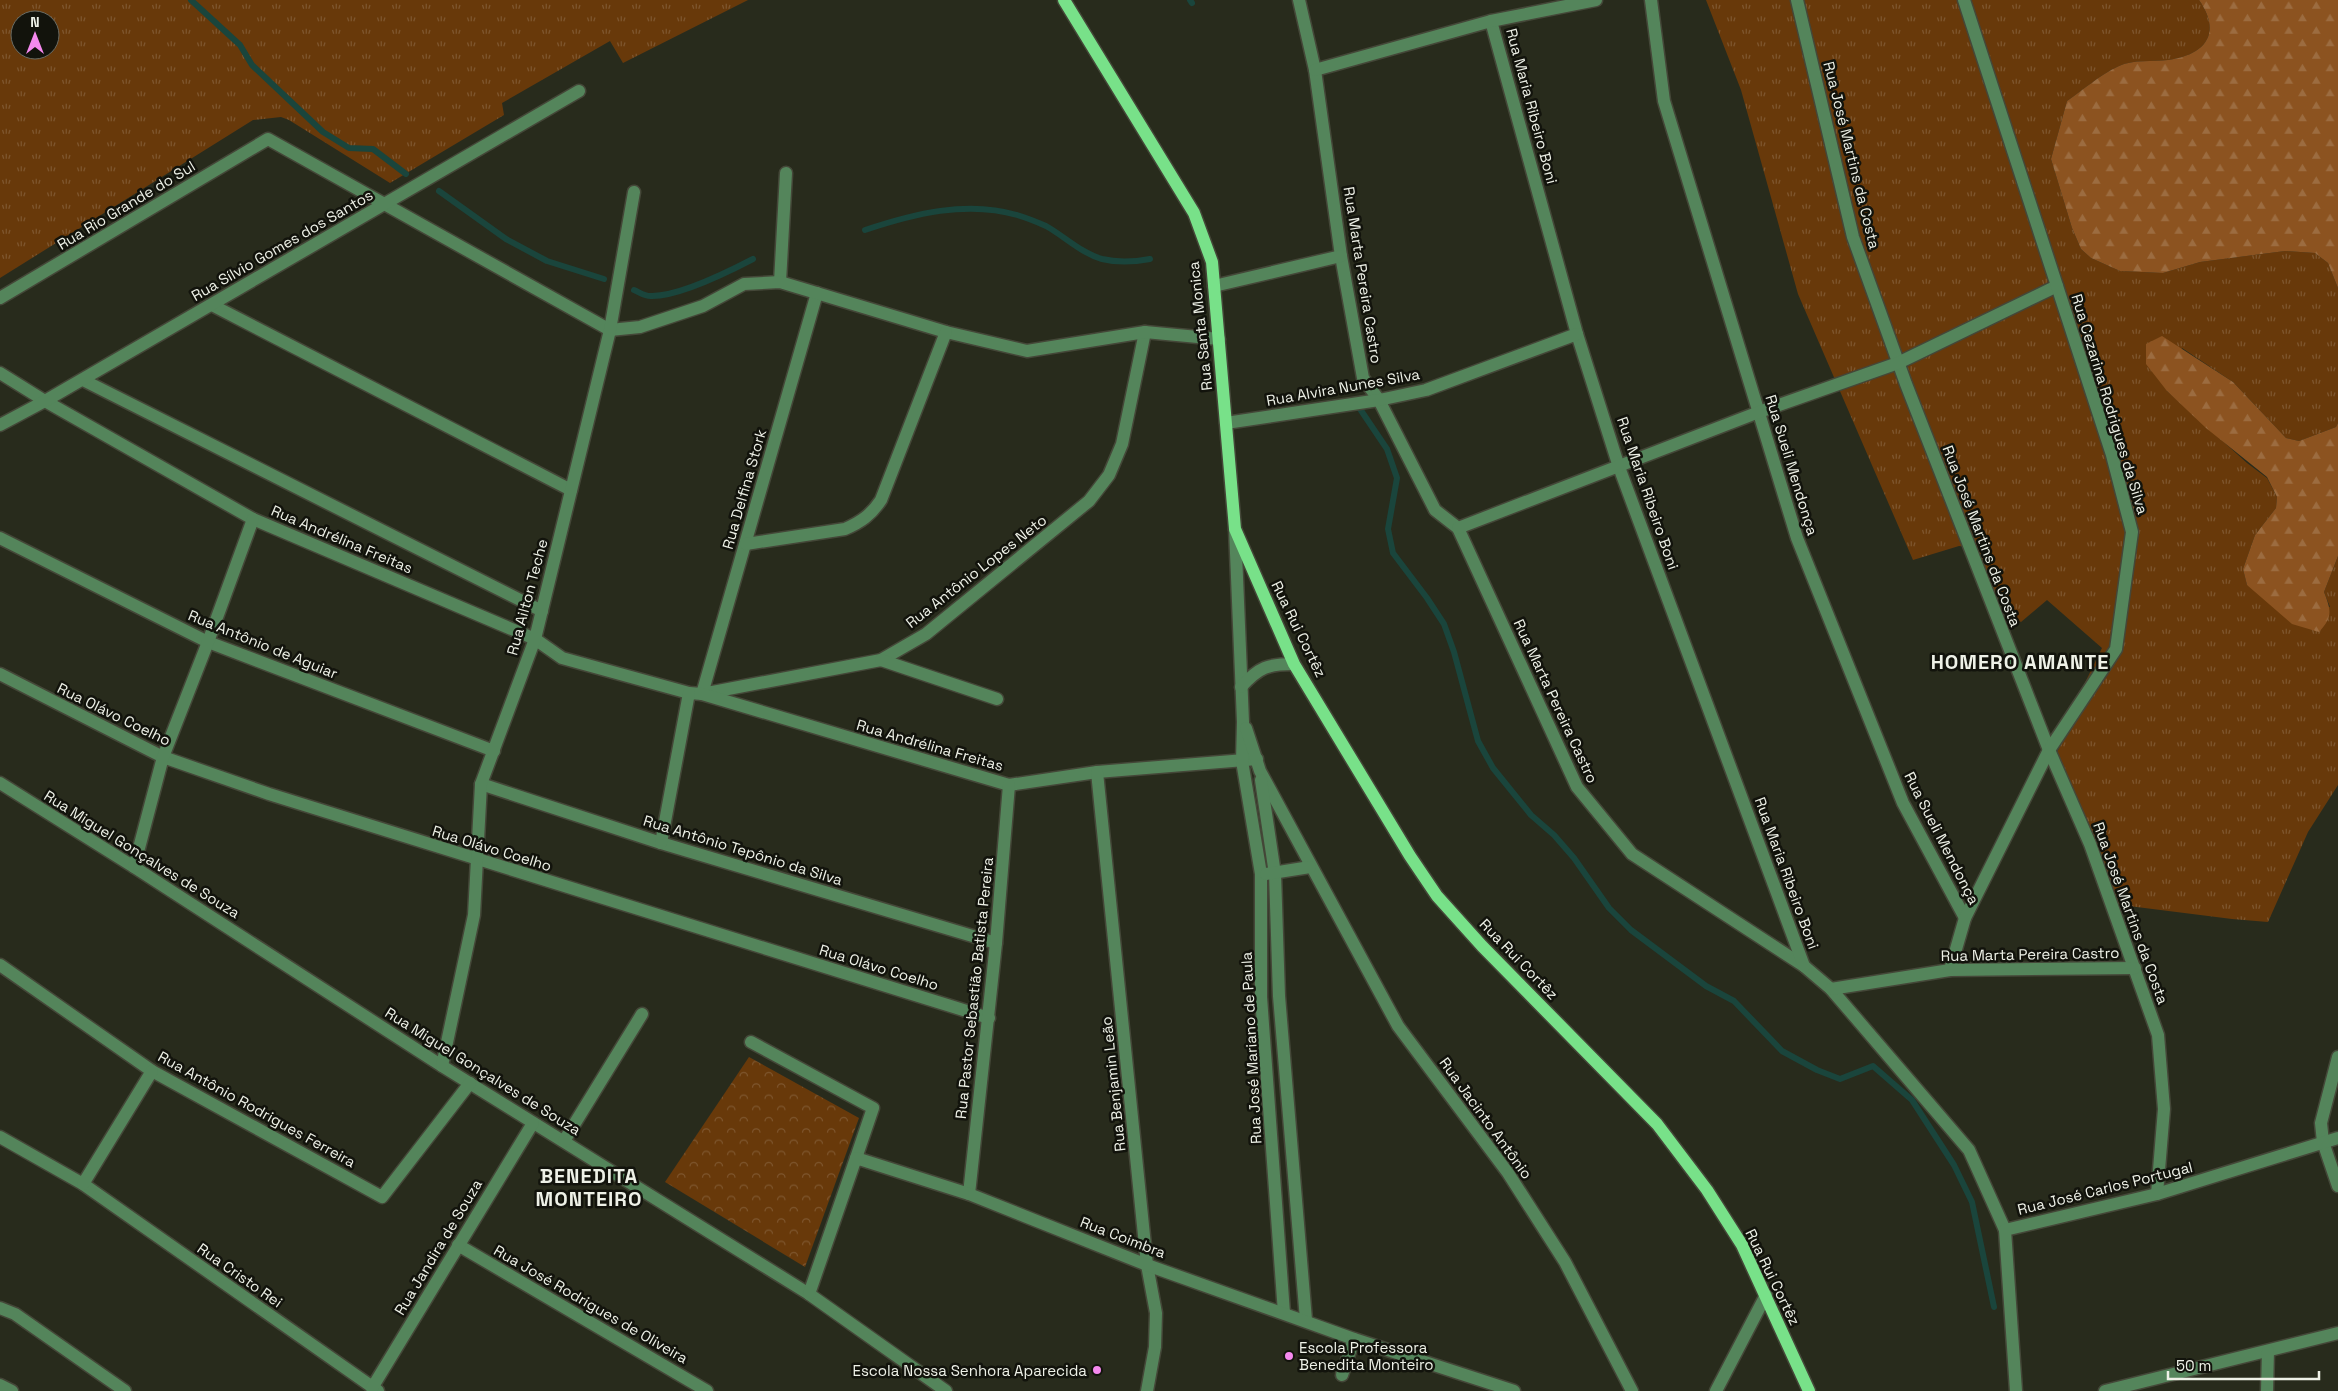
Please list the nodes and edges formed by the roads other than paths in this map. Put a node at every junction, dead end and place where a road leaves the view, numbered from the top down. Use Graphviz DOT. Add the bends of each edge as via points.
graph roads {
  1 [pos="1064,0"];
  2 [pos="1299,0"];
  3 [pos="1596,0"];
  4 [pos="1651,0"];
  5 [pos="1797,0"];
  6 [pos="1964,0"];
  7 [pos="1491,20"];
  8 [pos="1315,70"];
  9 [pos="579,91"];
  10 [pos="786,173"];
  11 [pos="634,192"];
  12 [pos="384,204"];
  13 [pos="1341,256"];
  14 [pos="780,282"];
  15 [pos="1214,286"];
  16 [pos="2057,286"];
  17 [pos="817,293"];
  18 [pos="0,298"];
  19 [pos="212,305"];
  20 [pos="610,330"];
  21 [pos="946,332"];
  22 [pos="1145,332"];
  23 [pos="1577,334"];
  24 [pos="1219,339"];
  25 [pos="1898,363"];
  26 [pos="0,373"];
  27 [pos="83,380"];
  28 [pos="1379,400"];
  29 [pos="45,401"];
  30 [pos="1758,412"];
  31 [pos="1226,423"];
  32 [pos="0,425"];
  33 [pos="1620,467"];
  34 [pos="571,490"];
  35 [pos="253,519"];
  36 [pos="1235,528"];
  37 [pos="1458,528"];
  38 [pos="0,538"];
  39 [pos="746,544"];
  40 [pos="542,611"];
  41 [pos="535,639"];
  42 [pos="208,642"];
  43 [pos="881,660"];
  44 [pos="1294,664"];
  45 [pos="0,674"];
  46 [pos="1241,687"];
  47 [pos="689,693"];
  48 [pos="702,694"];
  49 [pos="997,699"];
  50 [pos="1243,722"];
  51 [pos="2049,750"];
  52 [pos="494,751"];
  53 [pos="163,757"];
  54 [pos="1242,761"];
  55 [pos="1259,765"];
  56 [pos="1097,772"];
  57 [pos="0,783"];
  58 [pos="481,784"];
  59 [pos="1009,785"];
  60 [pos="661,843"];
  61 [pos="477,860"];
  62 [pos="134,867"];
  63 [pos="1310,867"];
  64 [pos="1261,874"];
  65 [pos="1275,874"];
  66 [pos="1965,918"];
  67 [pos="996,943"];
  68 [pos="0,965"];
  69 [pos="1804,966"];
  70 [pos="2135,968"];
  71 [pos="1950,970"];
  72 [pos="1831,989"];
  73 [pos="1279,996"];
  74 [pos="1261,997"];
  75 [pos="642,1014"];
  76 [pos="989,1018"];
  77 [pos="751,1042"];
  78 [pos="1283,1047"];
  79 [pos="1265,1048"];
  80 [pos="2338,1056"];
  81 [pos="442,1066"];
  82 [pos="152,1071"];
  83 [pos="470,1082"];
  84 [pos="1288,1114"];
  85 [pos="1270,1116"];
  86 [pos="533,1123"];
  87 [pos="0,1136"];
  88 [pos="2338,1138"];
  89 [pos="564,1140"];
  90 [pos="2323,1142"];
  91 [pos="856,1158"];
  92 [pos="1294,1182"];
  93 [pos="83,1184"];
  94 [pos="1275,1184"];
  95 [pos="2338,1186"];
  96 [pos="969,1194"];
  97 [pos="2157,1194"];
  98 [pos="2005,1230"];
  99 [pos="458,1245"];
  100 [pos="1147,1265"];
  101 [pos="809,1294"];
  102 [pos="1766,1295"];
  103 [pos="0,1308"];
  104 [pos="1284,1313"];
  105 [pos="1306,1320"];
  106 [pos="2338,1333"];
  107 [pos="1354,1339"];
  108 [pos="2268,1351"];
  109 [pos="1342,1375"];
  110 [pos="0,1385"];
  111 [pos="375,1389"];
  112 [pos="12,1391"];
  113 [pos="124,1391"];
  114 [pos="707,1391"];
  115 [pos="946,1391"];
  116 [pos="1147,1391"];
  117 [pos="1514,1391"];
  118 [pos="1632,1391"];
  119 [pos="1716,1391"];
  120 [pos="1809,1391"];
  121 [pos="2016,1391"];
  122 [pos="2105,1391"];
  123 [pos="2267,1391"];
  1 -- 15 [label="main road, Rua Santa Monica" via="1194,214 1212,262"];
  2 -- 8 [label="street, Rua Marta Pereira Castro"];
  3 -- 7 [label="street"];
  4 -- 30 [label="street, Rua Sueli Mendonça" via="1664,101"];
  5 -- 25 [label="street, Rua José Martins da Costa" via="1853,237"];
  6 -- 16 [label="street, Rua Cezarina Rodrigues da Silva"];
  7 -- 8 [label="street"];
  7 -- 23 [label="street, Rua Maria Ribeiro Boni"];
  8 -- 13 [label="street, Rua Marta Pereira Castro"];
  9 -- 12 [label="street, Rua Sílvio Gomes dos Santos"];
  10 -- 14 [label="street"];
  11 -- 20 [label="street, Rua Ailton Teche"];
  12 -- 18 [label="street, Rua Rio Grande do Sul" via="268,139"];
  12 -- 19 [label="street, Rua Sílvio Gomes dos Santos"];
  12 -- 20 [label="street"];
  13 -- 15 [label="street"];
  13 -- 28 [label="street, Rua Marta Pereira Castro" via="1363,378"];
  14 -- 17 [label="street"];
  14 -- 20 [label="street" via="744,284 703,306 640,326"];
  15 -- 24 [label="main road, Rua Santa Monica"];
  16 -- 25 [label="street"];
  16 -- 51 [label="street, Rua Cezarina Rodrigues da Silva" via="2112,455 2132,532 2116,649"];
  17 -- 21 [label="street"];
  17 -- 39 [label="street, Rua Delfina Stork"];
  19 -- 27 [label="street, Rua Sílvio Gomes dos Santos"];
  19 -- 34 [label="street"];
  20 -- 34 [label="street, Rua Ailton Teche"];
  21 -- 22 [label="street" via="1027,351"];
  21 -- 39 [label="street" via="881,500 872,513 860,523 845,528"];
  22 -- 24 [label="street"];
  22 -- 43 [label="street, Rua Antônio Lopes Neto" via="1122,444 1109,474 1089,501 926,634"];
  23 -- 28 [label="street, Rua Alvira Nunes Silva" via="1426,390"];
  23 -- 33 [label="street, Rua Maria Ribeiro Boni"];
  24 -- 31 [label="main road, Rua Santa Monica"];
  25 -- 30 [label="street"];
  25 -- 51 [label="street, Rua José Martins da Costa"];
  26 -- 29 [label="street, Rua Andrélina Freitas"];
  27 -- 29 [label="street, Rua Sílvio Gomes dos Santos"];
  27 -- 40 [label="street, Rua Andrélina Freitas"];
  28 -- 31 [label="street, Rua Alvira Nunes Silva"];
  28 -- 37 [label="street, Rua Marta Pereira Castro" via="1435,510"];
  29 -- 32 [label="street, Rua Sílvio Gomes dos Santos"];
  29 -- 35 [label="street, Rua Andrélina Freitas"];
  30 -- 33 [label="street"];
  30 -- 66 [label="street, Rua Sueli Mendonça" via="1797,538 1903,803"];
  31 -- 36 [label="main road, Rua Santa Monica"];
  33 -- 37 [label="street"];
  33 -- 69 [label="street, Rua Maria Ribeiro Boni"];
  34 -- 40 [label="street, Rua Ailton Teche"];
  35 -- 41 [label="street, Rua Andrélina Freitas"];
  35 -- 42 [label="street"];
  36 -- 44 [label="main road, Rua Rui Cortêz"];
  36 -- 46 [label="street, Rua Santa Monica"];
  37 -- 69 [label="street, Rua Marta Pereira Castro" via="1576,787 1632,854"];
  38 -- 42 [label="street, Rua Antônio de Aguiar"];
  39 -- 48 [label="street, Rua Delfina Stork"];
  40 -- 41 [label="street, Rua Ailton Teche"];
  41 -- 47 [label="street, Rua Andrélina Freitas" via="562,658"];
  41 -- 52 [label="street, Rua Ailton Teche"];
  42 -- 52 [label="street, Rua Antônio de Aguiar"];
  42 -- 53 [label="street"];
  43 -- 48 [label="street, Rua Antônio Lopes Neto"];
  43 -- 49 [label="street"];
  44 -- 46 [label="street" via="1272,664 1254,672"];
  44 -- 102 [label="main road, Rua Rui Cortêz" via="1410,856 1438,896 1482,946 1657,1124 1707,1190 1742,1245"];
  45 -- 53 [label="street, Rua Olávo Coelho"];
  46 -- 50 [label="street, Rua Santa Monica"];
  47 -- 48 [label="street, Rua Andrélina Freitas"];
  47 -- 60 [label="street"];
  48 -- 59 [label="street, Rua Andrélina Freitas"];
  50 -- 54 [label="street, Rua José Mariano de Paula"];
  50 -- 55 [label="street, Rua Jacinto Antônio"];
  51 -- 66 [label="street, Rua Cezarina Rodrigues da Silva"];
  51 -- 70 [label="street, Rua José Martins da Costa" via="2090,844"];
  52 -- 58 [label="street, Rua Ailton Teche"];
  53 -- 61 [label="street, Rua Olávo Coelho"];
  53 -- 62 [label="street"];
  54 -- 55 [label="street, Rua Andrélina Freitas"];
  54 -- 56 [label="street, Rua Andrélina Freitas"];
  54 -- 64 [label="street, Rua José Mariano de Paula"];
  55 -- 63 [label="street, Rua Jacinto Antônio"];
  55 -- 65 [label="street, Rua José Mariano de Paula"];
  56 -- 59 [label="street, Rua Andrélina Freitas"];
  56 -- 100 [label="street, Rua Benjamin Leão"];
  57 -- 62 [label="street, Rua Miguel Gonçalves de Souza"];
  58 -- 60 [label="street, Rua Antônio Tepônio da Silva"];
  58 -- 61 [label="street, Rua Ailton Teche"];
  59 -- 67 [label="street, Rua Pastor Sebastião Batista Pereira"];
  60 -- 67 [label="street, Rua Antônio Tepônio da Silva"];
  61 -- 76 [label="street, Rua Olávo Coelho"];
  61 -- 81 [label="street, Rua Ailton Teche" via="474,915"];
  62 -- 81 [label="street, Rua Miguel Gonçalves de Souza"];
  63 -- 65 [label="street"];
  63 -- 118 [label="street, Rua Jacinto Antônio" via="1398,1026 1508,1174 1565,1262"];
  64 -- 65 [label="street"];
  64 -- 74 [label="street, Rua José Mariano de Paula"];
  65 -- 73 [label="street, Rua José Mariano de Paula"];
  66 -- 71 [label="street, Rua Cezarina Rodrigues da Silva"];
  67 -- 76 [label="street, Rua Pastor Sebastião Batista Pereira"];
  68 -- 82 [label="street, Rua Antônio Rodrigues Ferreira"];
  69 -- 72 [label="street, Rua Marta Pereira Castro"];
  70 -- 71 [label="street, Rua Marta Pereira Castro"];
  70 -- 97 [label="street, Rua José Martins da Costa" via="2158,1035 2164,1109"];
  71 -- 72 [label="street, Rua Marta Pereira Castro"];
  72 -- 98 [label="street" via="1969,1150"];
  73 -- 74 [label="street"];
  73 -- 78 [label="street, Rua José Mariano de Paula"];
  74 -- 79 [label="street, Rua José Mariano de Paula"];
  75 -- 89 [label="street"];
  76 -- 96 [label="street, Rua Pastor Sebastião Batista Pereira"];
  77 -- 91 [label="street" via="873,1108"];
  78 -- 79 [label="street"];
  78 -- 84 [label="street, Rua José Mariano de Paula"];
  79 -- 85 [label="street, Rua José Mariano de Paula"];
  80 -- 90 [label="street" via="2321,1124"];
  81 -- 83 [label="street, Rua Miguel Gonçalves de Souza"];
  82 -- 83 [label="street, Rua Antônio Rodrigues Ferreira" via="382,1197"];
  82 -- 93 [label="street"];
  83 -- 86 [label="street, Rua Miguel Gonçalves de Souza"];
  84 -- 85 [label="street"];
  84 -- 92 [label="street, Rua José Mariano de Paula"];
  85 -- 94 [label="street, Rua José Mariano de Paula"];
  86 -- 89 [label="street, Rua Miguel Gonçalves de Souza"];
  86 -- 99 [label="street, Rua Jandira de Souza"];
  87 -- 93 [label="street, Rua Cristo Rei"];
  88 -- 90 [label="street, Rua José Carlos Portugal"];
  89 -- 101 [label="street, Rua Miguel Gonçalves de Souza"];
  90 -- 95 [label="street"];
  90 -- 97 [label="street, Rua José Carlos Portugal"];
  91 -- 96 [label="street, Rua Coimbra"];
  91 -- 101 [label="street"];
  92 -- 94 [label="street"];
  92 -- 105 [label="street, Rua José Mariano de Paula"];
  93 -- 111 [label="street, Rua Cristo Rei"];
  94 -- 104 [label="street, Rua José Mariano de Paula"];
  96 -- 100 [label="street, Rua Coimbra"];
  97 -- 98 [label="street, Rua José Carlos Portugal"];
  98 -- 121 [label="street, Rua José Carlos Portugal"];
  99 -- 111 [label="street, Rua Jandira de Souza"];
  99 -- 114 [label="street, Rua José Rodrigues de Oliveira"];
  100 -- 104 [label="street, Rua Coimbra"];
  100 -- 116 [label="street, Rua Benjamin Leão" via="1156,1313 1155,1347"];
  101 -- 115 [label="street, Rua Miguel Gonçalves de Souza"];
  102 -- 119 [label="street"];
  102 -- 120 [label="main road, Rua Rui Cortêz"];
  103 -- 113 [label="street" via="15,1314"];
  104 -- 105 [label="street, Rua Coimbra"];
  105 -- 107 [label="street, Rua Coimbra"];
  106 -- 108 [label="street"];
  107 -- 109 [label="street"];
  107 -- 117 [label="street, Rua Coimbra"];
  108 -- 122 [label="street"];
  108 -- 123 [label="street"];
  110 -- 112 [label="street"];
}
